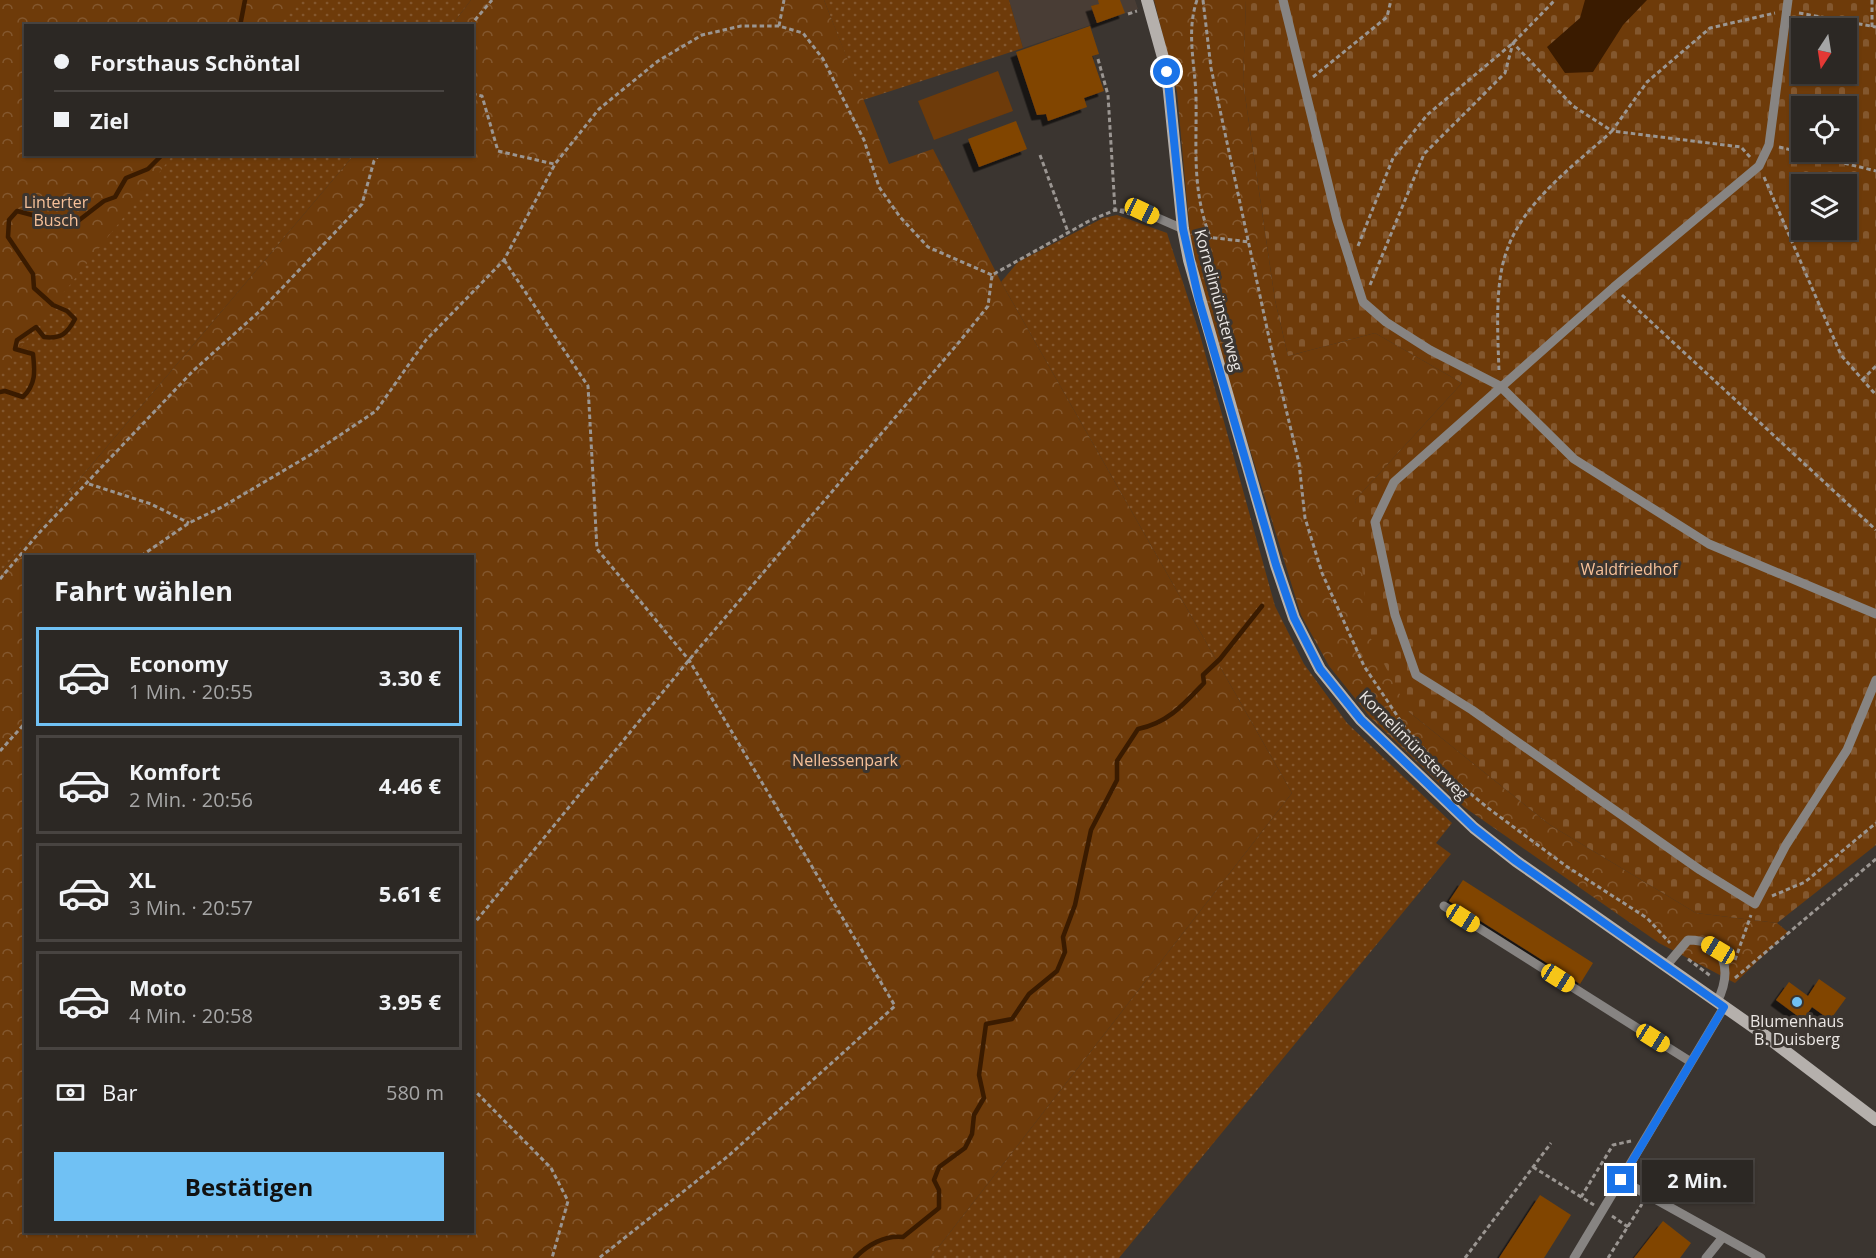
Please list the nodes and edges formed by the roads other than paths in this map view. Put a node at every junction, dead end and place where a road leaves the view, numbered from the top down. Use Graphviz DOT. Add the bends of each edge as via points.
graph roads {
  1 [pos="1147,0"];
  2 [pos="1283,0"];
  3 [pos="1788,0"];
  4 [pos="1142,211"];
  5 [pos="1183,229"];
  6 [pos="1500,386"];
  7 [pos="1876,614"];
  8 [pos="1876,680"];
  9 [pos="1444,906"];
  10 [pos="1666,966"];
  11 [pos="1721,1005"];
  12 [pos="1691,1062"];
  13 [pos="1876,1120"];
  14 [pos="1621,1180"];
  15 [pos="1723,1237"];
  16 [pos="1574,1258"];
  17 [pos="1706,1258"];
  18 [pos="1761,1258"];
  1 -- 5 [label="street, Kornelimünsterweg" via="1167,72"];
  2 -- 6 [label="lane" via="1363,302 1430,350"];
  3 -- 6 [label="lane" via="1769,145 1759,166"];
  4 -- 5 [label="lane"];
  5 -- 10 [label="street, Kornelimünsterweg" via="1199,300 1276,565 1294,618 1320,669 1361,720 1474,828"];
  6 -- 7 [label="lane" via="1574,459 1709,544"];
  6 -- 8 [label="lane" via="1394,482 1375,522 1395,615 1416,675 1755,904 1786,845 1847,750"];
  9 -- 12 [label="lane"];
  10 -- 11 [label="street, Kornelimünsterweg"];
  10 -- 11 [label="lane" via="1688,940 1703,940 1718,950 1725,987"];
  11 -- 12 [label="lane"];
  11 -- 13 [label="street, Kornelimünsterweg"];
  12 -- 14 [label="lane"];
  14 -- 15 [label="lane"];
  14 -- 16 [label="lane"];
  15 -- 17 [label="lane"];
  15 -- 18 [label="lane"];
}
